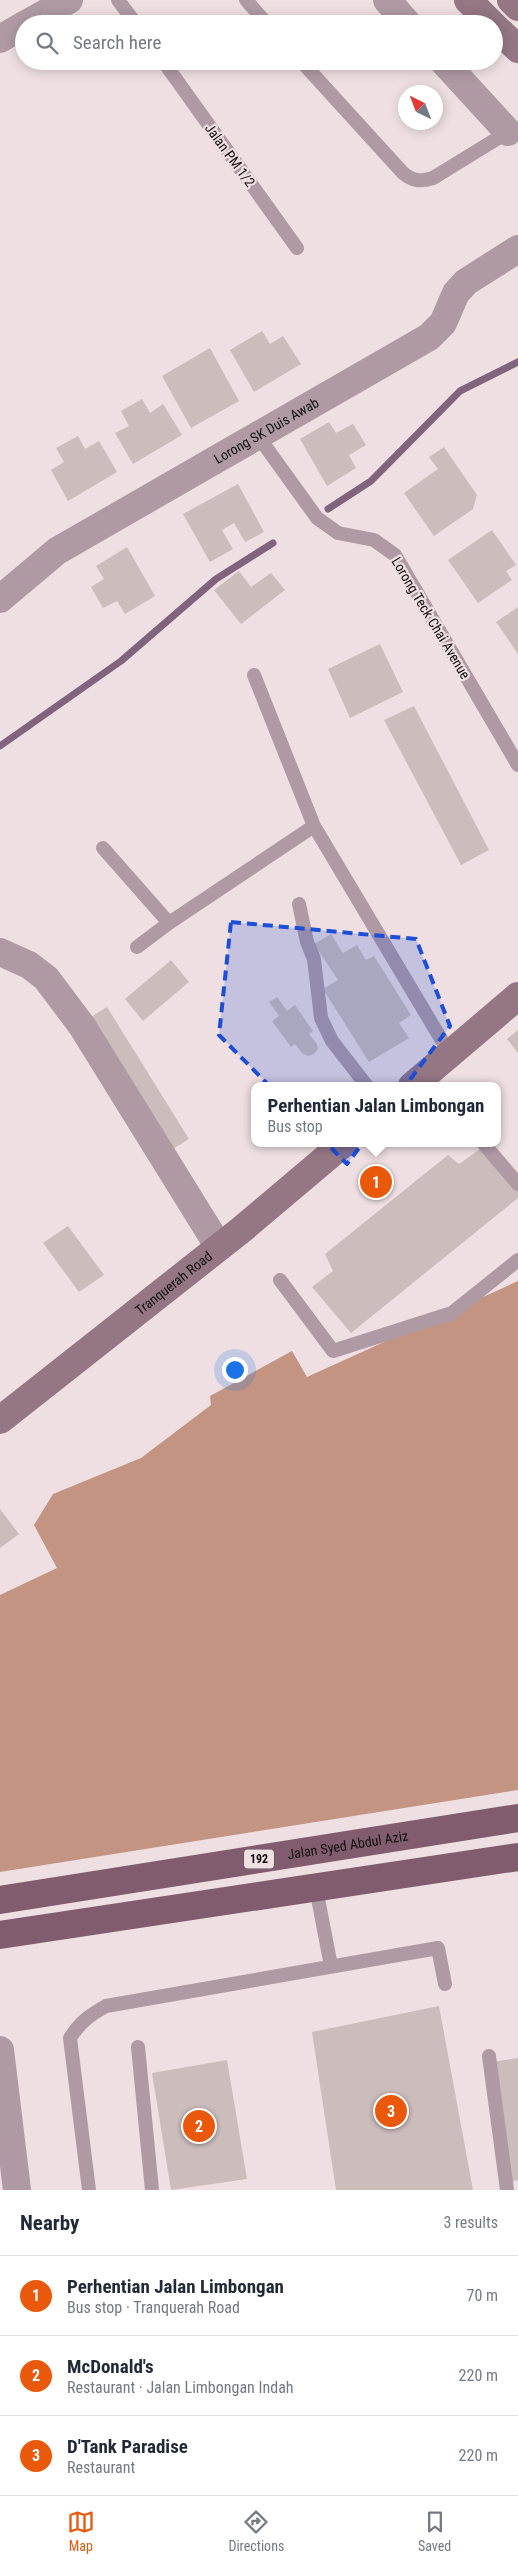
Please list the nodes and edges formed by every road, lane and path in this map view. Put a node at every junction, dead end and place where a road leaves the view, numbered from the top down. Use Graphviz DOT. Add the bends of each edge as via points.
graph roads {
  1 [pos="118,0"];
  2 [pos="246,0"];
  3 [pos="387,0"];
  4 [pos="468,0"];
  5 [pos="511,0"];
  6 [pos="66,1"];
  7 [pos="518,7"];
  8 [pos="41,15"];
  9 [pos="129,15"];
  10 [pos="259,15"];
  11 [pos="400,15"];
  12 [pos="483,15"];
  13 [pos="15,30"];
  14 [pos="503,35"];
  15 [pos="0,39"];
  16 [pos="518,49"];
  17 [pos="169,70"];
  18 [pos="309,70"];
  19 [pos="451,70"];
  20 [pos="508,132"];
  21 [pos="297,248"];
  22 [pos="518,249"];
  23 [pos="258,436"];
  24 [pos="0,600"];
  25 [pos="254,674"];
  26 [pos="518,765"];
  27 [pos="314,826"];
  28 [pos="103,848"];
  29 [pos="299,904"];
  30 [pos="169,923"];
  31 [pos="137,948"];
  32 [pos="0,952"];
  33 [pos="518,996"];
  34 [pos="450,1054"];
  35 [pos="364,1082"];
  36 [pos="417,1082"];
  37 [pos="339,1147"];
  38 [pos="486,1147"];
  39 [pos="518,1184"];
  40 [pos="219,1247"];
  41 [pos="518,1260"];
  42 [pos="280,1280"];
  43 [pos="0,1420"];
  44 [pos="518,1818"];
  45 [pos="518,1857"];
  46 [pos="316,1888"];
  47 [pos="0,1900"];
  48 [pos="0,1935"];
  49 [pos="331,1966"];
  50 [pos="445,1984"];
  51 [pos="138,2047"];
  52 [pos="0,2050"];
  53 [pos="489,2056"];
  54 [pos="518,2189"];
  55 [pos="17,2190"];
  56 [pos="88,2190"];
  57 [pos="152,2190"];
  58 [pos="507,2190"];
  59 [pos="512,2190"];
  1 -- 9 [label="lane"];
  2 -- 10 [label="lane"];
  3 -- 11 [label="street"];
  4 -- 12 [label="main road"];
  5 -- 7 [label="main road"];
  6 -- 8 [label="street"];
  13 -- 15 [label="street"];
  14 -- 16 [label="main road"];
  17 -- 21 [label="lane, Jalan PM 1/2"];
  18 -- 20 [label="lane" via="411,180 432,178"];
  19 -- 20 [label="street"];
  22 -- 23 [label="street, Lorong SK Duis Awab" via="466,282 456,293 443,323 429,337"];
  23 -- 24 [label="street, Lorong SK Duis Awab" via="57,552"];
  23 -- 26 [label="lane, Lorong Teck Chai Avenue" via="317,518 338,533 374,540 395,555"];
  25 -- 27 [label="lane"];
  27 -- 30 [label="lane"];
  27 -- 34 [label="lane"];
  28 -- 30 [label="lane"];
  29 -- 35 [label="lane" via="316,966 321,1018 332,1041"];
  30 -- 31 [label="lane"];
  32 -- 40 [label="street" via="29,965 46,978 82,1026"];
  33 -- 34 [label="main road"];
  34 -- 36 [label="main road"];
  37 -- 40 [label="main road, Tranquerah Road"];
  38 -- 39 [label="lane"];
  40 -- 43 [label="main road, Tranquerah Road"];
  41 -- 42 [label="lane" via="452,1313 333,1351"];
  44 -- 47 [label="main road, Jalan Syed Abdul Aziz / 192"];
  45 -- 46 [label="main road"];
  46 -- 48 [label="main road"];
  46 -- 49 [label="lane"];
  49 -- 50 [label="lane" via="438,1948"];
  49 -- 56 [label="lane" via="106,2006 79,2024 70,2038"];
  51 -- 57 [label="lane"];
  52 -- 55 [label="street"];
  53 -- 58 [label="lane"];
  54 -- 59 [label="lane"];
}
